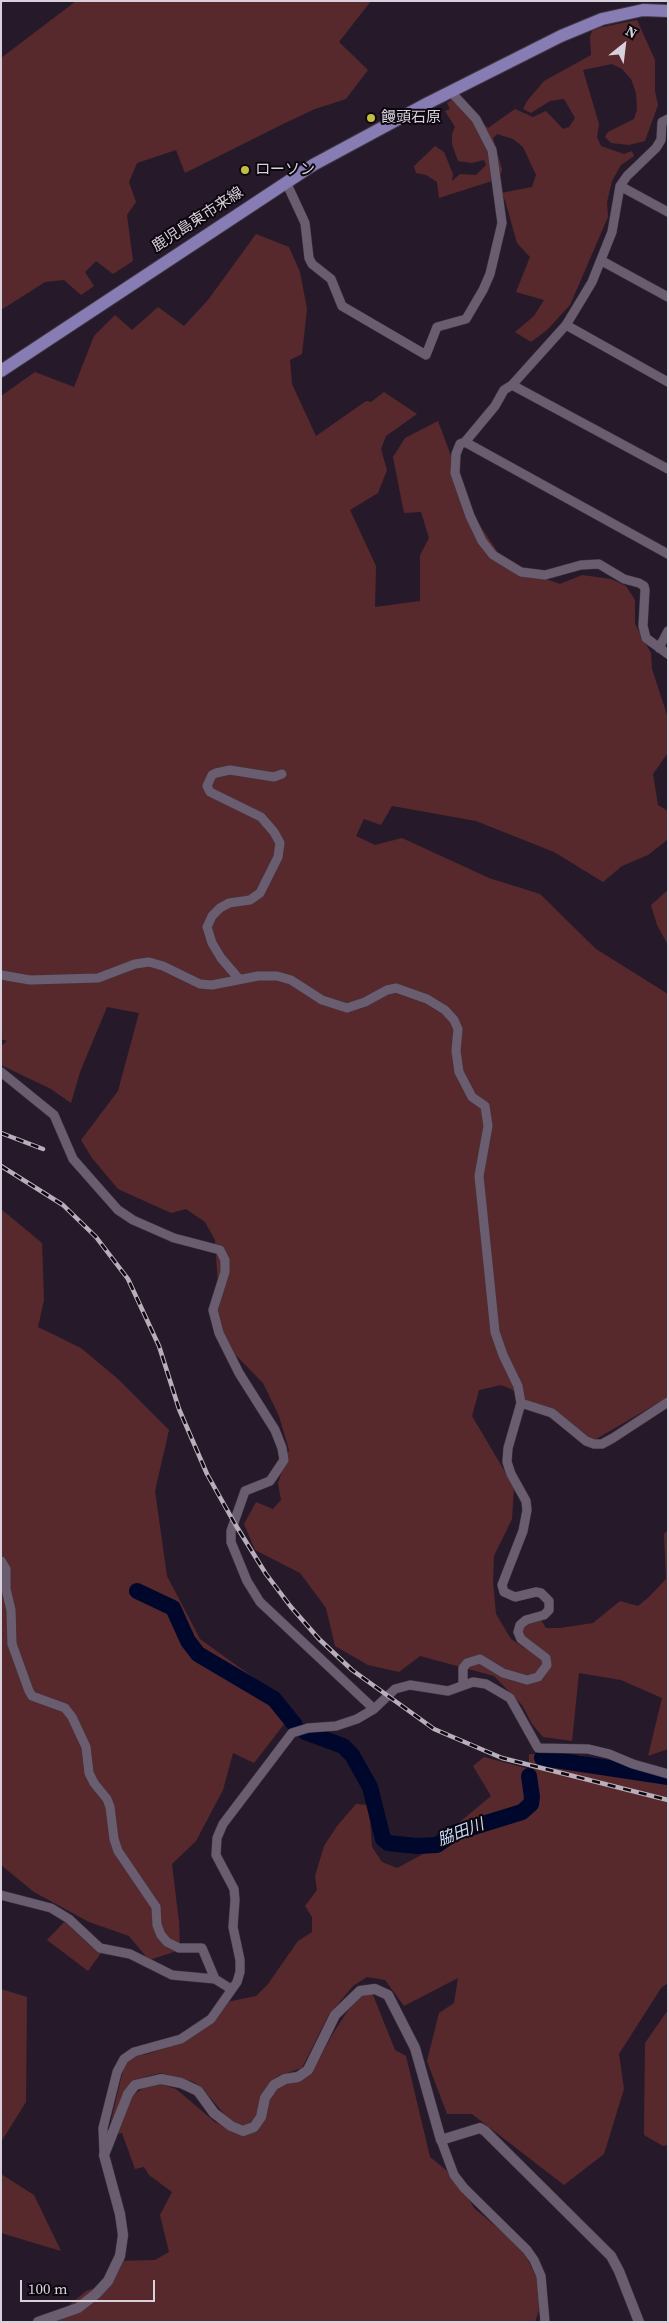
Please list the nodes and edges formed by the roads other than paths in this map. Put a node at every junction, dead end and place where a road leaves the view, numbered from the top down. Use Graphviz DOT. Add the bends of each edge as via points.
graph roads {
  1 [pos="668,11"];
  2 [pos="450,92"];
  3 [pos="668,119"];
  4 [pos="286,182"];
  5 [pos="620,186"];
  6 [pos="668,212"];
  7 [pos="602,261"];
  8 [pos="668,296"];
  9 [pos="566,326"];
  10 [pos="1,371"];
  11 [pos="668,382"];
  12 [pos="512,385"];
  13 [pos="465,442"];
  14 [pos="668,469"];
  15 [pos="668,554"];
  16 [pos="668,631"];
  17 [pos="659,648"];
  18 [pos="668,654"];
  19 [pos="282,774"];
  20 [pos="1,975"];
  21 [pos="239,979"];
  22 [pos="1,1072"];
  23 [pos="668,1402"];
  24 [pos="521,1403"];
  25 [pos="1,1560"];
  26 [pos="463,1684"];
  27 [pos="374,1709"];
  28 [pos="668,1774"];
  29 [pos="1,1895"];
  30 [pos="214,1979"];
  31 [pos="231,1989"];
  32 [pos="441,2140"];
  33 [pos="104,2155"];
  34 [pos="56,2319"];
  35 [pos="38,2322"];
  36 [pos="545,2322"];
  37 [pos="639,2322"];
  1 -- 2 [label="main road, 鹿児島東市来線" via="643,10 602,19"];
  2 -- 4 [label="main road, 鹿児島東市来線"];
  2 -- 4 [label="street" via="476,118 492,150 502,223 490,274 466,320 436,327 426,355 342,306 331,279 309,258 305,223"];
  3 -- 5 [label="street" via="662,122 661,140 656,148"];
  4 -- 10 [label="main road, 鹿児島東市来線"];
  5 -- 6 [label="street"];
  5 -- 7 [label="street" via="612,232"];
  7 -- 8 [label="street"];
  7 -- 9 [label="street"];
  9 -- 11 [label="street"];
  9 -- 12 [label="street"];
  12 -- 13 [label="street" via="504,390"];
  12 -- 14 [label="street"];
  13 -- 15 [label="street"];
  13 -- 17 [label="street" via="460,444 456,454 455,473 470,516 493,555 521,572 545,575 581,565 599,564 624,579 639,583 645,590 643,626 646,638"];
  16 -- 17 [label="street"];
  17 -- 18 [label="street"];
  19 -- 21 [label="street" via="274,777 230,770 216,772 207,786 210,792 261,817 280,843 278,857 260,893 250,900 220,908 207,927 212,944"];
  20 -- 21 [label="street" via="30,980 98,978 149,962 200,984 212,985"];
  21 -- 24 [label="street" via="277,976 291,980 322,1000 347,1008 396,988 427,999 454,1020 458,1029 456,1051 459,1072 472,1097 484,1106 488,1126 479,1176 495,1332 518,1386"];
  22 -- 27 [label="street" via="54,1116 73,1158 118,1210 174,1238 220,1250 226,1260 213,1310 217,1325 239,1373 275,1430 284,1460 270,1481 245,1491 231,1531 231,1542 260,1602"];
  23 -- 24 [label="street" via="602,1444 586,1441 552,1413"];
  24 -- 26 [label="street" via="507,1462 526,1501 527,1510 523,1531 502,1585 504,1592 515,1597 536,1592 549,1601 549,1610 544,1615 526,1620 518,1632 521,1639 546,1658 547,1665 538,1677 527,1680 503,1673 480,1659 473,1660 463,1668"];
  25 -- 30 [label="street" via="6,1569 12,1644 29,1691 32,1696 65,1708 72,1717 86,1747 89,1773 110,1807 118,1851 156,1906 161,1935 179,1948 202,1948"];
  26 -- 27 [label="street" via="448,1691 410,1685 395,1689"];
  26 -- 28 [label="street" via="486,1684 510,1698 538,1748 588,1749"];
  27 -- 31 [label="street" via="336,1726 292,1733 223,1824 215,1846 234,1888 233,1927 240,1960 240,1972"];
  29 -- 30 [label="street" via="50,1908 100,1948 130,1954 172,1975"];
  30 -- 31 [label="street"];
  31 -- 33 [label="street" via="211,2019 181,2039 134,2052 124,2059 117,2072 103,2128"];
  32 -- 33 [label="street" via="415,2048 391,1999 375,1990 360,1991 335,2015 308,2070 274,2085 265,2098 261,2117 254,2127 243,2130 231,2126 214,2113 198,2091 161,2078 135,2085 128,2094"];
  32 -- 36 [label="street" via="454,2175 464,2188 534,2260 541,2276"];
  32 -- 37 [label="street" via="480,2128 485,2131 611,2256"];
  33 -- 34 [label="street" via="120,2214 123,2235 120,2256 108,2281 96,2294"];
  34 -- 35 [label="street"];
}
